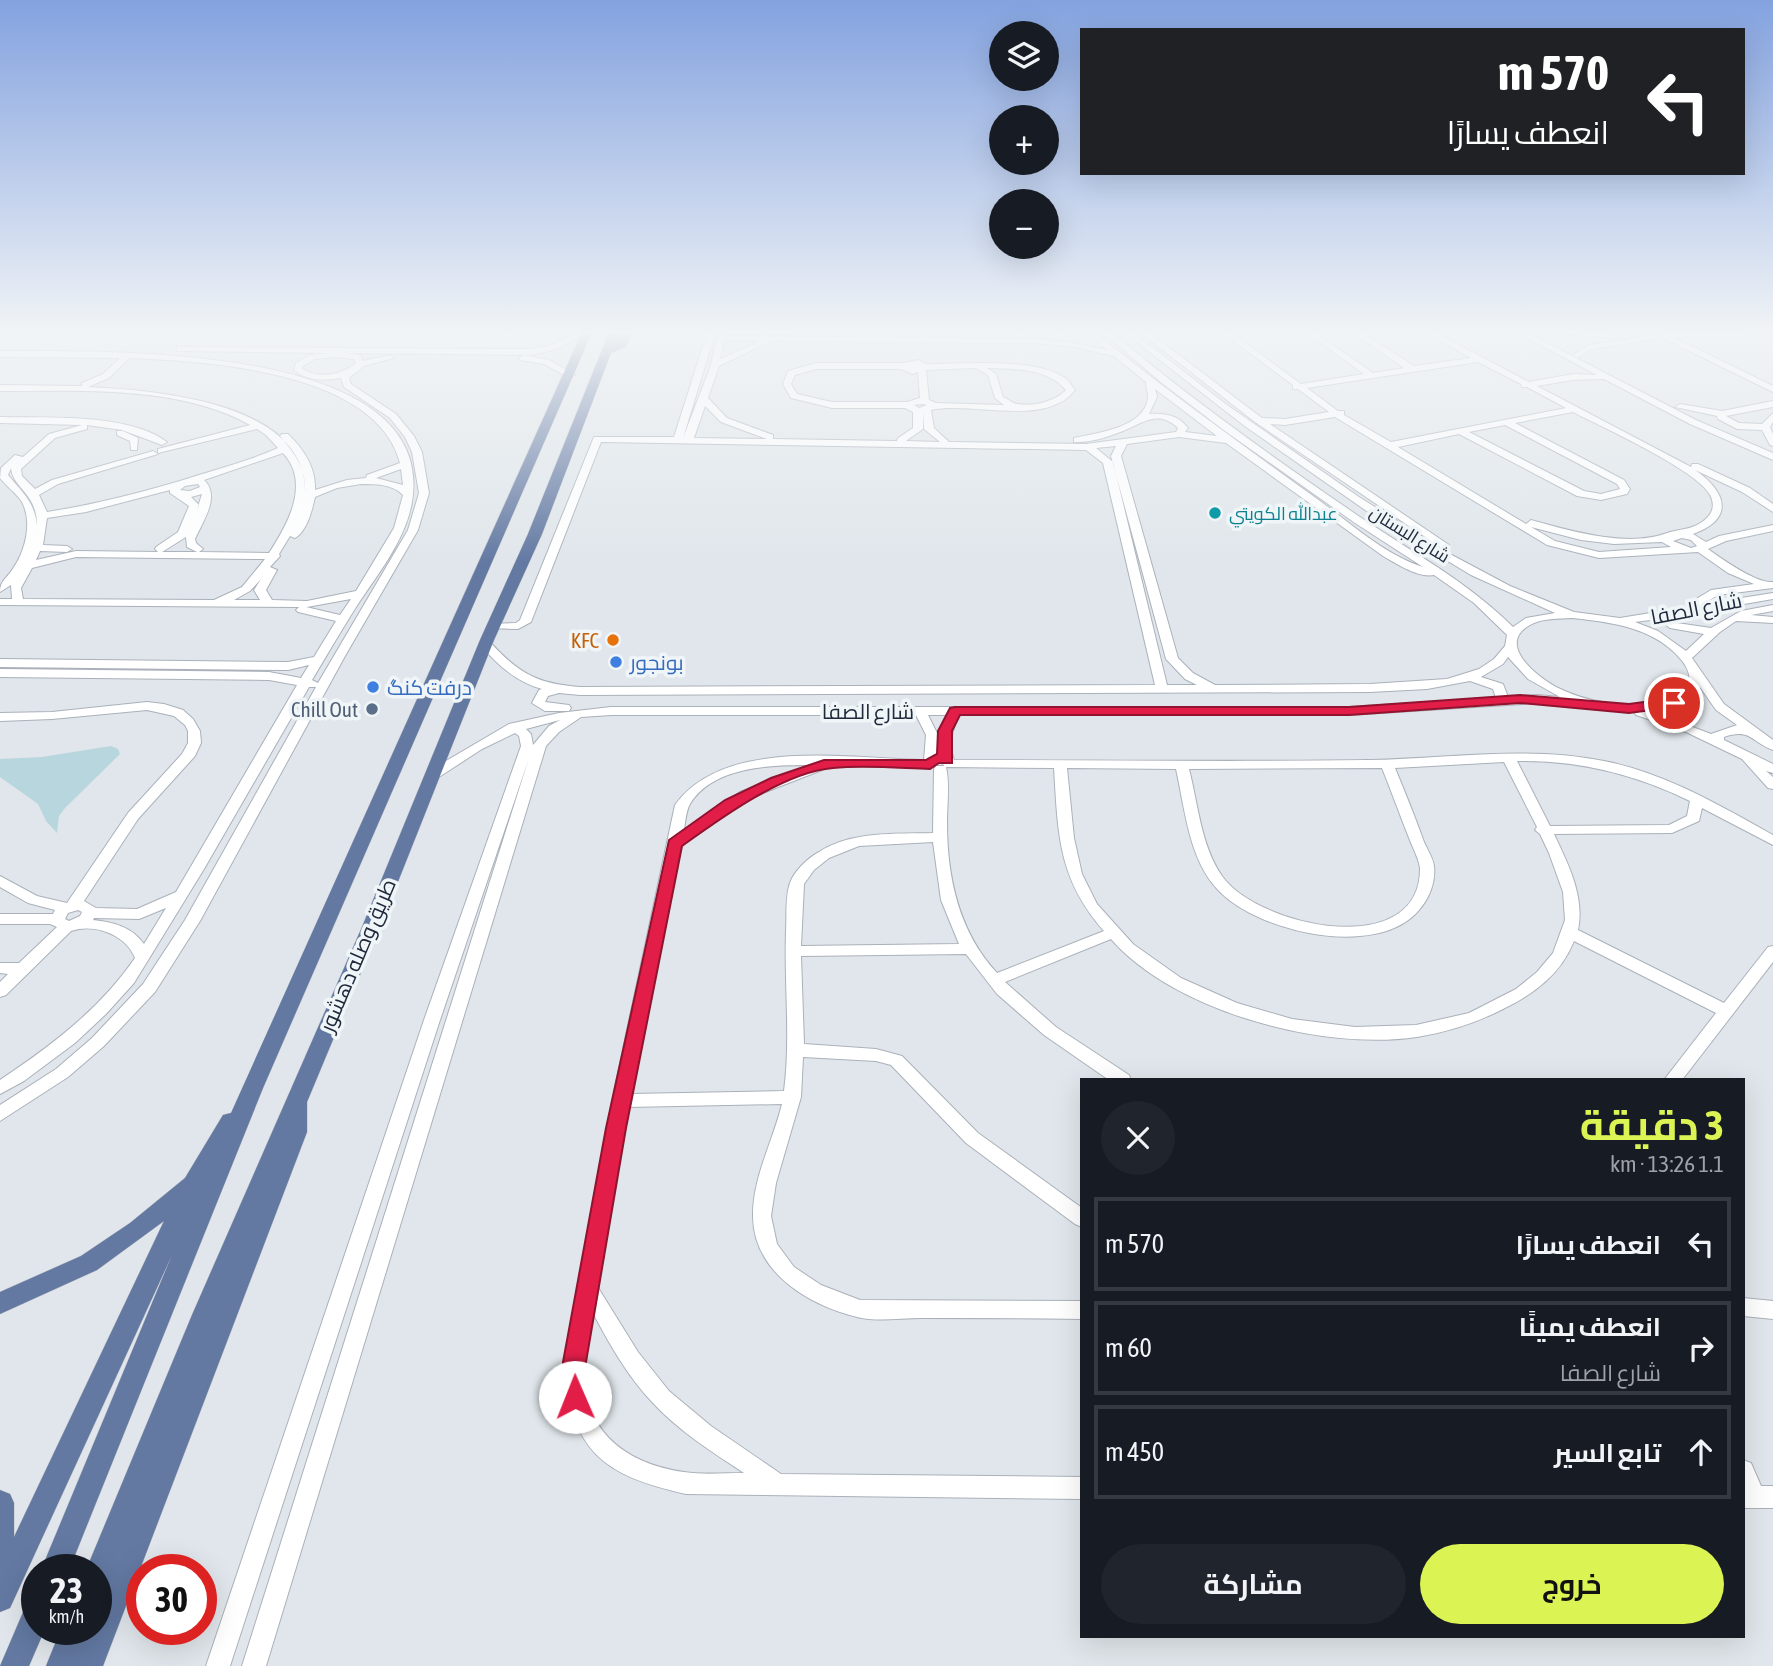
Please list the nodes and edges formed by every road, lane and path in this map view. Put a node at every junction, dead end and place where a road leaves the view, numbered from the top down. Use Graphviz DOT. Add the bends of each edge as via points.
graph roads {
  1 [pos="216,408"];
  2 [pos="230,408"];
  3 [pos="364,408"];
  4 [pos="382,408"];
  5 [pos="555,408"];
  6 [pos="584,408"];
  7 [pos="692,408"];
  8 [pos="698,408"];
  9 [pos="711,408"];
  10 [pos="921,408"];
  11 [pos="922,408"];
  12 [pos="1148,408"];
  13 [pos="1183,408"];
  14 [pos="1199,408"];
  15 [pos="1225,408"];
  16 [pos="1242,408"];
  17 [pos="1333,408"];
  18 [pos="1573,408"];
  19 [pos="1668,408"];
  20 [pos="1683,408"];
  21 [pos="1685,408"];
  22 [pos="1754,408"];
  23 [pos="1579,411"];
  24 [pos="1207,414"];
  25 [pos="1722,414"];
  26 [pos="1344,415"];
  27 [pos="1143,416"];
  28 [pos="1194,416"];
  29 [pos="1773,416"];
  30 [pos="241,417"];
  31 [pos="1258,420"];
  32 [pos="0,422"];
  33 [pos="43,425"];
  34 [pos="1510,425"];
  35 [pos="258,426"];
  36 [pos="84,427"];
  37 [pos="1765,427"];
  38 [pos="1179,434"];
  39 [pos="1465,434"];
  40 [pos="1280,436"];
  41 [pos="683,440"];
  42 [pos="786,440"];
  43 [pos="901,440"];
  44 [pos="1226,440"];
  45 [pos="945,441"];
  46 [pos="862,443"];
  47 [pos="1773,443"];
  48 [pos="1025,444"];
  49 [pos="1122,444"];
  50 [pos="160,447"];
  51 [pos="1086,447"];
  52 [pos="1399,447"];
  53 [pos="285,448"];
  54 [pos="134,449"];
  55 [pos="1773,449"];
  56 [pos="1102,455"];
  57 [pos="1116,456"];
  58 [pos="1773,457"];
  59 [pos="296,464"];
  60 [pos="404,465"];
  61 [pos="312,478"];
  62 [pos="24,483"];
  63 [pos="1733,484"];
  64 [pos="206,486"];
  65 [pos="1712,486"];
  66 [pos="182,489"];
  67 [pos="408,493"];
  68 [pos="34,494"];
  69 [pos="312,495"];
  70 [pos="1773,509"];
  71 [pos="43,516"];
  72 [pos="1707,525"];
  73 [pos="1773,528"];
  74 [pos="43,531"];
  75 [pos="1560,533"];
  76 [pos="1682,535"];
  77 [pos="1730,537"];
  78 [pos="1666,539"];
  79 [pos="1610,542"];
  80 [pos="1551,543"];
  81 [pos="38,548"];
  82 [pos="160,549"];
  83 [pos="198,549"];
  84 [pos="1694,549"];
  85 [pos="278,553"];
  86 [pos="1130,554"];
  87 [pos="1143,554"];
  88 [pos="1619,554"];
  89 [pos="30,565"];
  90 [pos="1461,566"];
  91 [pos="1445,576"];
  92 [pos="0,589"];
  93 [pos="1505,589"];
  94 [pos="1729,589"];
  95 [pos="1772,589"];
  96 [pos="359,594"];
  97 [pos="1478,598"];
  98 [pos="18,602"];
  99 [pos="217,603"];
  100 [pos="0,604"];
  101 [pos="268,604"];
  102 [pos="1773,608"];
  103 [pos="1689,609"];
  104 [pos="1160,615"];
  105 [pos="1572,615"];
  106 [pos="1660,615"];
  107 [pos="1145,616"];
  108 [pos="1732,617"];
  109 [pos="344,619"];
  110 [pos="1773,620"];
  111 [pos="1619,621"];
  112 [pos="494,626"];
  113 [pos="1711,631"];
  114 [pos="1511,641"];
  115 [pos="486,644"];
  116 [pos="339,656"];
  117 [pos="1686,657"];
  118 [pos="319,659"];
  119 [pos="0,663"];
  120 [pos="1695,671"];
  121 [pos="0,673"];
  122 [pos="1471,677"];
  123 [pos="305,683"];
  124 [pos="324,683"];
  125 [pos="559,690"];
  126 [pos="1162,690"];
  127 [pos="1214,690"];
  128 [pos="1502,699"];
  129 [pos="1610,706"];
  130 [pos="1629,708"];
  131 [pos="920,711"];
  132 [pos="955,711"];
  133 [pos="583,712"];
  134 [pos="0,717"];
  135 [pos="514,727"];
  136 [pos="1748,731"];
  137 [pos="1718,741"];
  138 [pos="1773,746"];
  139 [pos="1743,753"];
  140 [pos="530,757"];
  141 [pos="1508,757"];
  142 [pos="830,763"];
  143 [pos="940,763"];
  144 [pos="1060,764"];
  145 [pos="1181,764"];
  146 [pos="1387,764"];
  147 [pos="1773,769"];
  148 [pos="434,774"];
  149 [pos="1773,785"];
  150 [pos="1697,799"];
  151 [pos="1542,830"];
  152 [pos="938,837"];
  153 [pos="1773,841"];
  154 [pos="674,844"];
  155 [pos="196,872"];
  156 [pos="220,872"];
  157 [pos="0,881"];
  158 [pos="181,895"];
  159 [pos="70,907"];
  160 [pos="90,913"];
  161 [pos="0,919"];
  162 [pos="67,923"];
  163 [pos="1570,932"];
  164 [pos="1112,933"];
  165 [pos="972,950"];
  166 [pos="795,951"];
  167 [pos="1773,951"];
  168 [pos="142,958"];
  169 [pos="0,968"];
  170 [pos="24,969"];
  171 [pos="995,980"];
  172 [pos="0,991"];
  173 [pos="1726,1012"];
  174 [pos="797,1050"];
  175 [pos="1120,1078"];
  176 [pos="1674,1078"];
  177 [pos="0,1088"];
  178 [pos="252,1088"];
  179 [pos="296,1096"];
  180 [pos="792,1097"];
  181 [pos="621,1101"];
  182 [pos="0,1114"];
  183 [pos="194,1182"];
  184 [pos="1080,1218"];
  185 [pos="588,1287"];
  186 [pos="0,1303"];
  187 [pos="1745,1307"];
  188 [pos="1080,1310"];
  189 [pos="1773,1310"];
  190 [pos="1745,1474"];
  191 [pos="780,1484"];
  192 [pos="1080,1488"];
  193 [pos="1757,1497"];
  194 [pos="0,1503"];
  195 [pos="0,1550"];
  196 [pos="62,1554"];
  197 [pos="106,1554"];
  198 [pos="0,1598"];
  199 [pos="23,1645"];
  200 [pos="70,1645"];
  201 [pos="14,1666"];
  202 [pos="61,1666"];
  203 [pos="88,1666"];
  204 [pos="218,1666"];
  205 [pos="254,1666"];
  1 -- 30 [label="street"];
  2 -- 61 [label="street" via="250,414 293,443"];
  3 -- 60 [label="street" via="392,435"];
  4 -- 116 [label="street" via="409,436 420,462 424,493 419,517 404,547"];
  5 -- 178 [label="main road, طريق وصله دهشور"];
  6 -- 112 [label="main road, طريق وصله دهشور"];
  7 -- 41 [label="street"];
  8 -- 41 [label="street"];
  9 -- 42 [label="street" via="732,425"];
  10 -- 43 [label="street" via="918,429"];
  11 -- 45 [label="street" via="929,429"];
  12 -- 27 [label="street"];
  13 -- 28 [label="street"];
  14 -- 24 [label="street, شارع البستان"];
  15 -- 90 [label="street, شارع البستان"];
  16 -- 31 [label="street"];
  17 -- 26 [label="street"];
  18 -- 23 [label="street"];
  19 -- 58 [label="street"];
  20 -- 55 [label="street"];
  21 -- 25 [label="street"];
  22 -- 25 [label="street"];
  23 -- 34 [label="street"];
  23 -- 63 [label="street"];
  23 -- 65 [label="street"];
  24 -- 28 [label="street"];
  24 -- 91 [label="street, شارع البستان"];
  25 -- 37 [label="street" via="1723,420 1737,426"];
  26 -- 31 [label="street" via="1285,422"];
  26 -- 40 [label="street" via="1290,426"];
  26 -- 52 [label="street"];
  27 -- 38 [label="street" via="1173,419 1183,428"];
  27 -- 48 [label="street" via="1096,437"];
  28 -- 44 [label="street"];
  29 -- 37 [label="street"];
  30 -- 35 [label="street"];
  30 -- 50 [label="street" via="226,429"];
  31 -- 40 [label="street"];
  32 -- 33 [label="street"];
  32 -- 50 [label="street" via="93,424 139,432"];
  33 -- 36 [label="street"];
  33 -- 92 [label="street" via="40,437 3,473 27,503 32,527 21,563"];
  34 -- 39 [label="street"];
  34 -- 39 [label="street" via="1621,482 1625,489 1601,497 1581,494"];
  35 -- 50 [label="street"];
  35 -- 53 [label="street"];
  36 -- 54 [label="street" via="129,436 136,443"];
  36 -- 62 [label="street" via="52,436 18,466 15,474"];
  37 -- 47 [label="street"];
  38 -- 44 [label="street"];
  38 -- 49 [label="street"];
  39 -- 52 [label="street"];
  40 -- 90 [label="street" via="1450,549"];
  41 -- 42 [label="street"];
  41 -- 46 [label="street"];
  41 -- 112 [label="street" via="597,439 525,622"];
  42 -- 46 [label="street"];
  43 -- 45 [label="street"];
  43 -- 46 [label="street"];
  44 -- 91 [label="street" via="1405,564"];
  45 -- 48 [label="street"];
  46 -- 48 [label="street"];
  48 -- 51 [label="street"];
  49 -- 51 [label="street"];
  49 -- 57 [label="street"];
  50 -- 54 [label="street" via="138,454"];
  50 -- 68 [label="street" via="55,482"];
  51 -- 56 [label="street"];
  52 -- 75 [label="street" via="1523,519"];
  52 -- 80 [label="street"];
  53 -- 59 [label="street"];
  53 -- 66 [label="street"];
  54 -- 62 [label="street" via="106,463"];
  56 -- 57 [label="street"];
  56 -- 86 [label="street" via="1108,462"];
  57 -- 87 [label="street"];
  59 -- 64 [label="street" via="258,465"];
  59 -- 85 [label="street" via="300,502"];
  60 -- 61 [label="street" via="375,477"];
  60 -- 67 [label="street"];
  61 -- 69 [label="street"];
  62 -- 68 [label="street"];
  63 -- 65 [label="street"];
  63 -- 70 [label="street"];
  64 -- 66 [label="street" via="198,492"];
  64 -- 83 [label="street" via="207,499 190,539"];
  65 -- 72 [label="street" via="1719,510"];
  66 -- 71 [label="street"];
  66 -- 74 [label="street" via="85,514"];
  66 -- 82 [label="street" via="194,505 183,534"];
  67 -- 69 [label="street" via="398,486 372,482 333,486"];
  67 -- 96 [label="street" via="400,523"];
  68 -- 71 [label="street"];
  69 -- 85 [label="street" via="303,522"];
  71 -- 74 [label="street"];
  72 -- 76 [label="street"];
  72 -- 77 [label="street"];
  73 -- 77 [label="street"];
  74 -- 81 [label="street"];
  75 -- 79 [label="street"];
  75 -- 80 [label="street"];
  76 -- 78 [label="street"];
  76 -- 84 [label="street" via="1695,538"];
  77 -- 84 [label="street"];
  78 -- 79 [label="street"];
  78 -- 84 [label="street" via="1670,545"];
  79 -- 88 [label="street" via="1619,548"];
  80 -- 88 [label="street" via="1590,554"];
  81 -- 82 [label="street"];
  81 -- 89 [label="street"];
  82 -- 83 [label="street"];
  83 -- 85 [label="street"];
  84 -- 88 [label="street"];
  84 -- 94 [label="street" via="1725,577"];
  84 -- 95 [label="street"];
  85 -- 89 [label="street" via="75,555"];
  85 -- 99 [label="street" via="248,587"];
  85 -- 101 [label="street" via="260,590"];
  86 -- 87 [label="street"];
  86 -- 107 [label="street"];
  87 -- 104 [label="street"];
  89 -- 98 [label="street" via="15,588"];
  90 -- 93 [label="street, شارع البستان"];
  91 -- 97 [label="street, شارع البستان"];
  93 -- 97 [label="street" via="1493,597"];
  93 -- 105 [label="street, شارع البستان"];
  94 -- 95 [label="street"];
  94 -- 103 [label="street" via="1704,596"];
  95 -- 103 [label="street, شارع الصفا"];
  96 -- 101 [label="street" via="317,603"];
  96 -- 109 [label="street"];
  97 -- 114 [label="street, شارع البستان"];
  98 -- 99 [label="street"];
  98 -- 100 [label="street"];
  99 -- 101 [label="street"];
  100 -- 109 [label="street" via="298,610"];
  102 -- 108 [label="street, شارع الصفا"];
  103 -- 106 [label="street, شارع الصفا"];
  104 -- 107 [label="street"];
  104 -- 127 [label="street" via="1172,659 1189,676"];
  105 -- 111 [label="street"];
  105 -- 114 [label="street, شارع الصفا" via="1525,624"];
  106 -- 111 [label="street, شارع الصفا"];
  106 -- 113 [label="street" via="1674,626"];
  107 -- 126 [label="street"];
  108 -- 110 [label="street"];
  108 -- 113 [label="street, شارع الصفا"];
  109 -- 118 [label="street"];
  111 -- 117 [label="street" via="1669,642"];
  112 -- 115 [label="main road, طريق وصله دهشور"];
  113 -- 117 [label="street, شارع الصفا"];
  114 -- 122 [label="street, شارع الصفا" via="1503,659"];
  114 -- 129 [label="street, شارع البستان" via="1516,661 1530,676 1552,689"];
  115 -- 125 [label="street, شارع الصفا" via="517,676"];
  115 -- 148 [label="main road, طريق وصله دهشور"];
  116 -- 118 [label="street"];
  116 -- 124 [label="street"];
  117 -- 120 [label="street"];
  118 -- 119 [label="street" via="288,666"];
  118 -- 123 [label="street"];
  120 -- 130 [label="street" via="1696,684 1674,703"];
  120 -- 136 [label="street" via="1719,705"];
  121 -- 123 [label="street" via="269,676"];
  122 -- 127 [label="street, شارع الصفا" via="1370,688"];
  122 -- 128 [label="street" via="1493,683 1502,691"];
  123 -- 124 [label="street"];
  123 -- 155 [label="street"];
  124 -- 156 [label="street"];
  125 -- 126 [label="street, شارع الصفا"];
  125 -- 133 [label="street" via="543,694 538,703"];
  126 -- 127 [label="street, شارع الصفا"];
  128 -- 129 [label="street, شارع الصفا"];
  128 -- 132 [label="street, شارع الصفا" via="1349,711"];
  129 -- 130 [label="street"];
  130 -- 137 [label="street"];
  131 -- 132 [label="street, شارع الصفا"];
  131 -- 133 [label="street, شارع الصفا"];
  131 -- 143 [label="street"];
  132 -- 143 [label="street" via="945,731"];
  133 -- 135 [label="street, شارع الصفا"];
  133 -- 140 [label="street" via="550,733"];
  134 -- 159 [label="street" via="153,705 178,711 192,726 195,745 188,756 133,816"];
  135 -- 140 [label="street" via="527,738"];
  135 -- 148 [label="street, شارع الصفا"];
  136 -- 137 [label="street" via="1723,730"];
  136 -- 138 [label="street"];
  137 -- 139 [label="street"];
  139 -- 147 [label="street"];
  139 -- 149 [label="street"];
  140 -- 204 [label="street" via="423,1047"];
  140 -- 205 [label="street"];
  141 -- 146 [label="street"];
  141 -- 150 [label="street" via="1607,765"];
  141 -- 151 [label="street"];
  142 -- 143 [label="street"];
  142 -- 154 [label="street" via="745,795"];
  142 -- 154 [label="street" via="752,765 709,779 682,805"];
  143 -- 144 [label="street"];
  143 -- 152 [label="street"];
  144 -- 145 [label="street"];
  144 -- 164 [label="street" via="1069,856 1077,882"];
  145 -- 146 [label="street"];
  145 -- 146 [label="street" via="1205,856 1212,874 1227,891 1274,920 1333,932 1362,932 1408,915 1422,901 1429,884 1427,866"];
  148 -- 179 [label="main road, طريق وصله دهشور"];
  150 -- 151 [label="street" via="1693,818 1672,829"];
  150 -- 153 [label="street"];
  151 -- 163 [label="street" via="1569,883 1573,907"];
  152 -- 165 [label="street" via="954,918"];
  152 -- 166 [label="street" via="860,840 819,856 797,883"];
  154 -- 181 [label="street"];
  155 -- 156 [label="street"];
  155 -- 158 [label="street"];
  156 -- 182 [label="street" via="149,988 124,1016 62,1073"];
  157 -- 159 [label="street" via="33,900"];
  158 -- 160 [label="street" via="139,914"];
  158 -- 168 [label="street"];
  159 -- 160 [label="street" via="84,906"];
  159 -- 162 [label="street"];
  160 -- 162 [label="street"];
  161 -- 162 [label="street"];
  162 -- 168 [label="street" via="127,933"];
  162 -- 170 [label="street"];
  163 -- 164 [label="street" via="1557,961 1539,981 1499,1009 1455,1024 1371,1034 1284,1023 1241,1010 1166,975"];
  163 -- 173 [label="street"];
  164 -- 171 [label="street"];
  165 -- 166 [label="street"];
  165 -- 171 [label="street"];
  166 -- 174 [label="street"];
  167 -- 173 [label="street"];
  168 -- 177 [label="street" via="76,1033"];
  169 -- 170 [label="street"];
  170 -- 172 [label="street"];
  171 -- 175 [label="street" via="1030,1016"];
  173 -- 176 [label="street"];
  174 -- 180 [label="street"];
  174 -- 184 [label="street" via="896,1060 981,1146"];
  178 -- 183 [label="main road"];
  178 -- 196 [label="main road, طريق وصله دهشور"];
  179 -- 197 [label="main road, طريق وصله دهشور"];
  179 -- 203 [label="main road" via="296,1132"];
  180 -- 181 [label="street"];
  180 -- 188 [label="street" via="765,1194 762,1228 774,1256 795,1281 825,1299 860,1309"];
  181 -- 185 [label="street"];
  183 -- 186 [label="main road" via="89,1264"];
  183 -- 198 [label="main road"];
  185 -- 191 [label="street" via="621,1345 662,1397 706,1435"];
  185 -- 191 [label="street" via="574,1362 575,1397 587,1430 612,1458 646,1476 685,1483"];
  187 -- 189 [label="street"];
  190 -- 193 [label="street"];
  191 -- 192 [label="street"];
  194 -- 195 [label="main road"];
  199 -- 201 [label="main road"];
  200 -- 202 [label="main road"];
}
